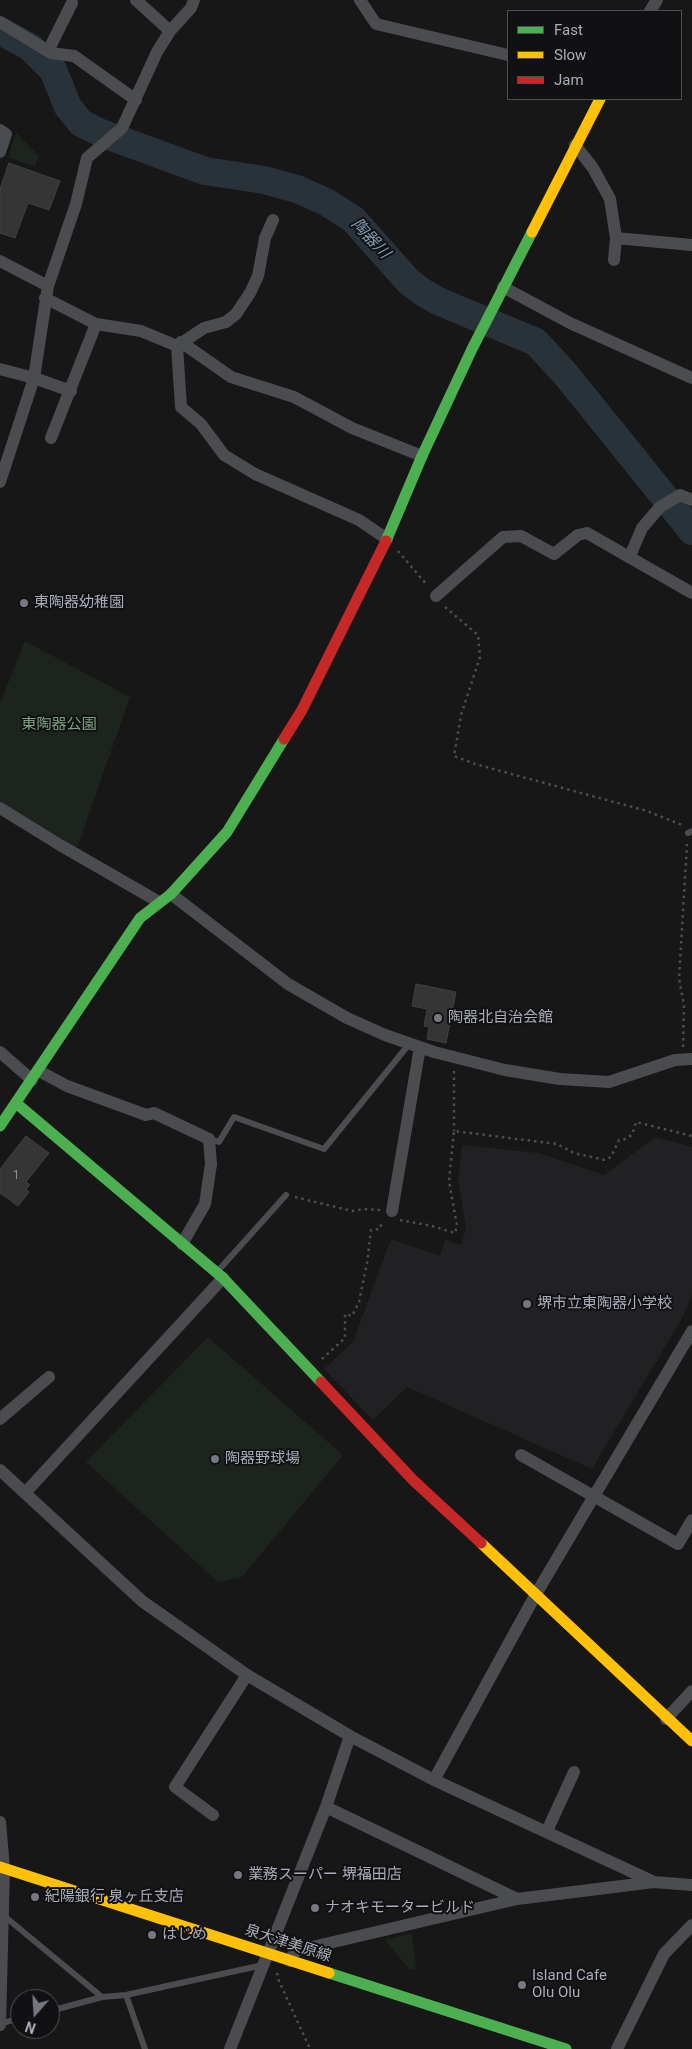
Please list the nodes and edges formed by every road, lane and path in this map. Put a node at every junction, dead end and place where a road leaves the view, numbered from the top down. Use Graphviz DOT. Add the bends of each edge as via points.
graph roads {
  1 [pos="136,0"];
  2 [pos="194,0"];
  3 [pos="360,0"];
  4 [pos="72,2"];
  5 [pos="0,22"];
  6 [pos="170,31"];
  7 [pos="48,51"];
  8 [pos="507,55"];
  9 [pos="136,100"];
  10 [pos="599,100"];
  11 [pos="0,130"];
  12 [pos="575,145"];
  13 [pos="0,152"];
  14 [pos="273,220"];
  15 [pos="616,238"];
  16 [pos="692,245"];
  17 [pos="614,260"];
  18 [pos="0,261"];
  19 [pos="503,287"];
  20 [pos="47,292"];
  21 [pos="96,324"];
  22 [pos="179,344"];
  23 [pos="0,369"];
  24 [pos="34,378"];
  25 [pos="692,378"];
  26 [pos="71,391"];
  27 [pos="51,438"];
  28 [pos="422,456"];
  29 [pos="0,482"];
  30 [pos="692,500"];
  31 [pos="387,539"];
  32 [pos="630,556"];
  33 [pos="692,593"];
  34 [pos="436,596"];
  35 [pos="0,808"];
  36 [pos="690,832"];
  37 [pos="171,894"];
  38 [pos="159,902"];
  39 [pos="415,1045"];
  40 [pos="0,1052"];
  41 [pos="454,1057"];
  42 [pos="687,1059"];
  43 [pos="35,1075"];
  44 [pos="16,1103"];
  45 [pos="0,1126"];
  46 [pos="454,1132"];
  47 [pos="692,1136"];
  48 [pos="209,1139"];
  49 [pos="286,1195"];
  50 [pos="391,1216"];
  51 [pos="182,1244"];
  52 [pos="220,1275"];
  53 [pos="692,1331"];
  54 [pos="309,1370"];
  55 [pos="49,1377"];
  56 [pos="0,1419"];
  57 [pos="521,1455"];
  58 [pos="0,1470"];
  59 [pos="25,1494"];
  60 [pos="594,1497"];
  61 [pos="692,1520"];
  62 [pos="536,1594"];
  63 [pos="247,1675"];
  64 [pos="692,1691"];
  65 [pos="666,1719"];
  66 [pos="350,1736"];
  67 [pos="692,1741"];
  68 [pos="574,1772"];
  69 [pos="434,1780"];
  70 [pos="326,1807"];
  71 [pos="213,1815"];
  72 [pos="0,1822"];
  73 [pos="547,1831"];
  74 [pos="2,1868"];
  75 [pos="654,1882"];
  76 [pos="692,1886"];
  77 [pos="517,1899"];
  78 [pos="3,1915"];
  79 [pos="692,1925"];
  80 [pos="1,1954"];
  81 [pos="265,1959"];
  82 [pos="290,1961"];
  83 [pos="277,1972"];
  84 [pos="126,1995"];
  85 [pos="102,1997"];
  86 [pos="60,2008"];
  87 [pos="0,2024"];
  88 [pos="145,2049"];
  89 [pos="230,2049"];
  90 [pos="310,2049"];
  91 [pos="566,2049"];
  92 [pos="617,2049"];
  1 -- 6 [label="street"];
  2 -- 6 [label="street" via="191,8"];
  3 -- 8 [label="street" via="376,24"];
  4 -- 7 [label="street"];
  5 -- 7 [label="street"];
  6 -- 9 [label="street"];
  7 -- 9 [label="street" via="74,56"];
  9 -- 20 [label="street" via="122,128 87,158 76,204"];
  10 -- 12 [label="street"];
  11 -- 13 [label="street" via="6,134"];
  12 -- 15 [label="street" via="594,168 610,200"];
  12 -- 19 [label="street"];
  14 -- 22 [label="street" via="265,238 258,276 236,314 226,322 204,328"];
  15 -- 16 [label="street"];
  15 -- 17 [label="street"];
  18 -- 20 [label="street"];
  19 -- 25 [label="street" via="570,323"];
  19 -- 28 [label="street"];
  20 -- 21 [label="street"];
  20 -- 24 [label="street"];
  21 -- 22 [label="street" via="141,331"];
  21 -- 26 [label="street"];
  22 -- 28 [label="street" via="231,377 294,397 352,428"];
  22 -- 31 [label="street" via="181,407 202,424 224,455 255,474 359,520"];
  23 -- 24 [label="street"];
  24 -- 26 [label="street"];
  24 -- 29 [label="street"];
  26 -- 27 [label="street"];
  28 -- 31 [label="street"];
  30 -- 32 [label="street" via="680,495 660,507 642,528"];
  31 -- 34 [label="path"];
  31 -- 37 [label="street" via="302,710 227,832"];
  32 -- 33 [label="street"];
  32 -- 34 [label="street" via="587,534 578,535 554,554 521,536 503,537"];
  34 -- 36 [label="path" via="478,635 480,657 461,716 454,756 647,811 682,824"];
  35 -- 38 [label="street"];
  36 -- 42 [label="path" via="679,979"];
  37 -- 38 [label="street"];
  37 -- 39 [label="street" via="288,984 347,1018"];
  38 -- 43 [label="street" via="140,918"];
  39 -- 41 [label="street"];
  39 -- 48 [label="lane" via="324,1149 234,1117 219,1142"];
  39 -- 50 [label="street"];
  40 -- 43 [label="street"];
  41 -- 42 [label="street" via="560,1079 610,1082"];
  41 -- 46 [label="path"];
  43 -- 44 [label="street"];
  43 -- 48 [label="street" via="146,1116 154,1113"];
  44 -- 45 [label="street"];
  44 -- 51 [label="street"];
  46 -- 47 [label="path" via="557,1144 574,1153 605,1160 611,1157 619,1140 626,1140 632,1135 636,1122"];
  46 -- 50 [label="path" via="449,1181 457,1226 455,1233"];
  48 -- 51 [label="street" via="211,1164 204,1204"];
  49 -- 50 [label="path" via="352,1211 364,1209"];
  49 -- 52 [label="lane"];
  50 -- 54 [label="path" via="380,1229 371,1230 358,1302 352,1316 345,1314 345,1338"];
  51 -- 52 [label="street"];
  52 -- 54 [label="street"];
  52 -- 59 [label="street"];
  53 -- 60 [label="street"];
  54 -- 62 [label="street" via="413,1480"];
  55 -- 56 [label="street"];
  57 -- 60 [label="street"];
  58 -- 59 [label="street"];
  59 -- 63 [label="street" via="142,1601"];
  60 -- 61 [label="street" via="678,1544"];
  60 -- 62 [label="street"];
  62 -- 65 [label="street"];
  62 -- 69 [label="street"];
  63 -- 66 [label="street"];
  63 -- 71 [label="street" via="174,1787"];
  64 -- 65 [label="street"];
  65 -- 67 [label="street"];
  66 -- 69 [label="street"];
  66 -- 70 [label="street"];
  68 -- 73 [label="street"];
  69 -- 73 [label="street"];
  70 -- 77 [label="street"];
  70 -- 81 [label="street"];
  72 -- 74 [label="street"];
  73 -- 75 [label="street"];
  74 -- 78 [label="street"];
  74 -- 81 [label="street, 泉大津美原線"];
  75 -- 76 [label="street"];
  75 -- 77 [label="street"];
  77 -- 82 [label="street" via="294,1951"];
  78 -- 80 [label="street"];
  78 -- 85 [label="lane"];
  79 -- 92 [label="street" via="664,1954"];
  80 -- 87 [label="street"];
  81 -- 82 [label="street, 泉大津美原線"];
  81 -- 84 [label="lane"];
  81 -- 89 [label="street"];
  82 -- 91 [label="street, 泉大津美原線"];
  83 -- 90 [label="path"];
  84 -- 85 [label="lane"];
  84 -- 88 [label="lane"];
  85 -- 86 [label="lane"];
}
